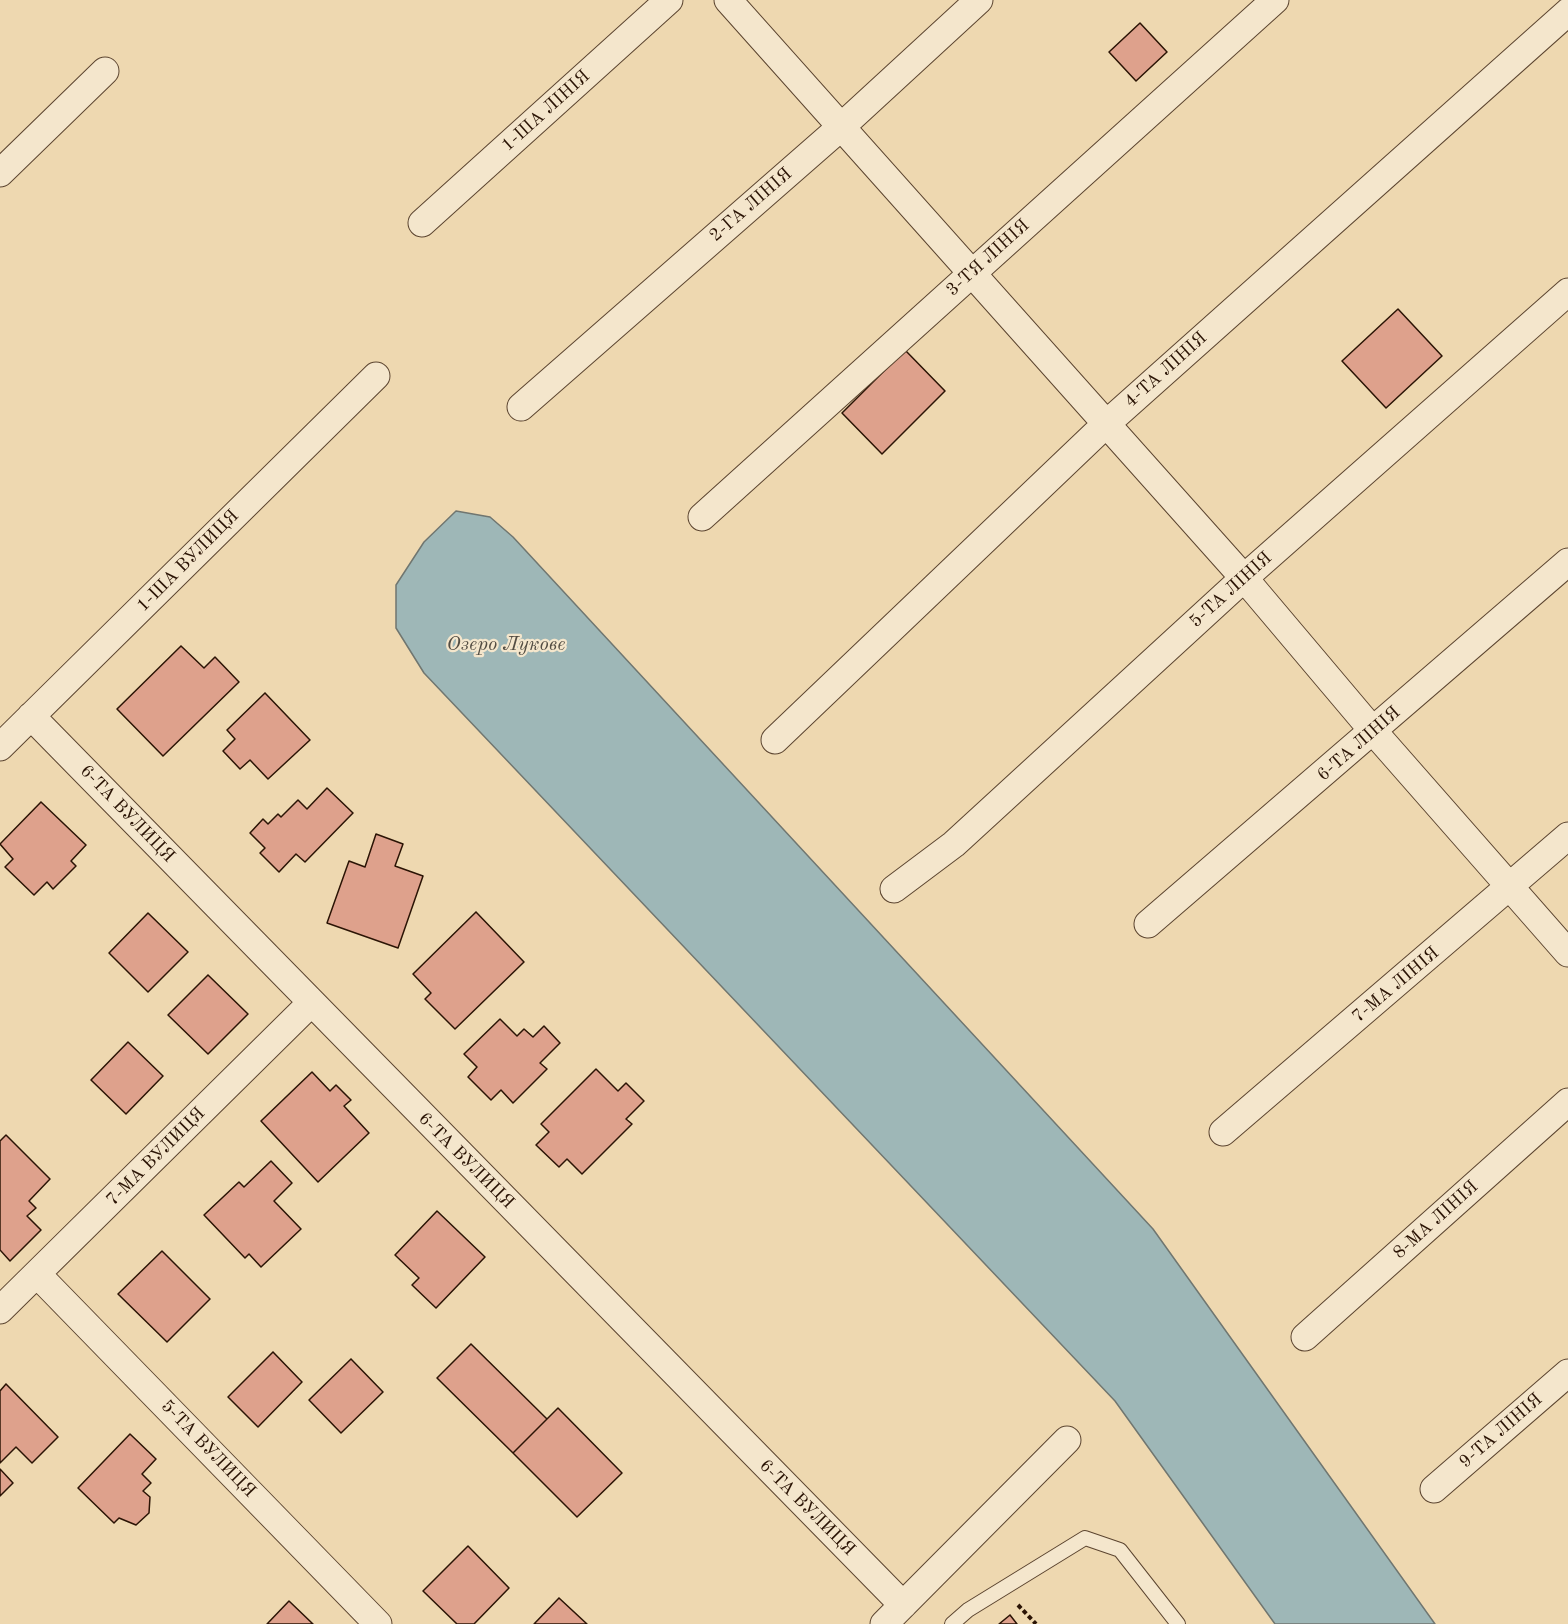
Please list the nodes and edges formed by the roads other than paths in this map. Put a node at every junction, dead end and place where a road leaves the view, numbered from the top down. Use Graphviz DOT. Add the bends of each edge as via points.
graph roads {
  1 [pos="669,0"];
  2 [pos="728,0"];
  3 [pos="979,0"];
  4 [pos="1275,0"];
  5 [pos="1568,12"];
  6 [pos="105,71"];
  7 [pos="841,127"];
  8 [pos="0,173"];
  9 [pos="422,223"];
  10 [pos="970,274"];
  11 [pos="1568,292"];
  12 [pos="376,376"];
  13 [pos="520,407"];
  14 [pos="1105,425"];
  15 [pos="702,517"];
  16 [pos="1568,562"];
  17 [pos="1244,578"];
  18 [pos="31,716"];
  19 [pos="1374,732"];
  20 [pos="775,740"];
  21 [pos="0,747"];
  22 [pos="1568,836"];
  23 [pos="1510,888"];
  24 [pos="894,889"];
  25 [pos="1148,924"];
  26 [pos="1568,952"];
  27 [pos="311,1003"];
  28 [pos="1568,1102"];
  29 [pos="1223,1132"];
  30 [pos="37,1274"];
  31 [pos="0,1310"];
  32 [pos="1305,1337"];
  33 [pos="1568,1373"];
  34 [pos="1067,1440"];
  35 [pos="1434,1489"];
  36 [pos="903,1605"];
  37 [pos="378,1624"];
  38 [pos="884,1624"];
  39 [pos="952,1624"];
  40 [pos="1178,1624"];
  1 -- 9 [label="street, 1-ША ЛІНІЯ"];
  2 -- 7 [label="street"];
  3 -- 7 [label="street, 2-ГА ЛІНІЯ"];
  4 -- 10 [label="street, 3-ТЯ ЛІНІЯ"];
  5 -- 14 [label="street, 4-ТА ЛІНІЯ"];
  6 -- 8 [label="street"];
  7 -- 10 [label="street"];
  7 -- 13 [label="street, 2-ГА ЛІНІЯ"];
  10 -- 14 [label="street"];
  10 -- 15 [label="street, 3-ТЯ ЛІНІЯ"];
  11 -- 17 [label="street, 5-ТА ЛІНІЯ"];
  12 -- 18 [label="street, 1-ША ВУЛИЦЯ"];
  14 -- 17 [label="street"];
  14 -- 20 [label="street, 4-ТА ЛІНІЯ"];
  16 -- 19 [label="street, 6-ТА ЛІНІЯ"];
  17 -- 19 [label="street"];
  17 -- 24 [label="street, 5-ТА ЛІНІЯ" via="954,844"];
  18 -- 21 [label="street, 1-ША ВУЛИЦЯ"];
  18 -- 27 [label="street, 6-ТА ВУЛИЦЯ"];
  19 -- 23 [label="street"];
  19 -- 25 [label="street, 6-ТА ЛІНІЯ"];
  22 -- 23 [label="street, 7-МА ЛІНІЯ"];
  23 -- 26 [label="street"];
  23 -- 29 [label="street, 7-МА ЛІНІЯ"];
  27 -- 30 [label="street, 7-МА ВУЛИЦЯ"];
  27 -- 36 [label="street, 6-ТА ВУЛИЦЯ"];
  28 -- 32 [label="street, 8-МА ЛІНІЯ"];
  30 -- 31 [label="street, 7-МА ВУЛИЦЯ"];
  30 -- 37 [label="street, 5-ТА ВУЛИЦЯ"];
  33 -- 35 [label="street, 9-ТА ЛІНІЯ"];
  34 -- 36 [label="street"];
  36 -- 38 [label="street"];
  39 -- 40 [label="lane" via="968,1610 1085,1538 1120,1550"];
}
